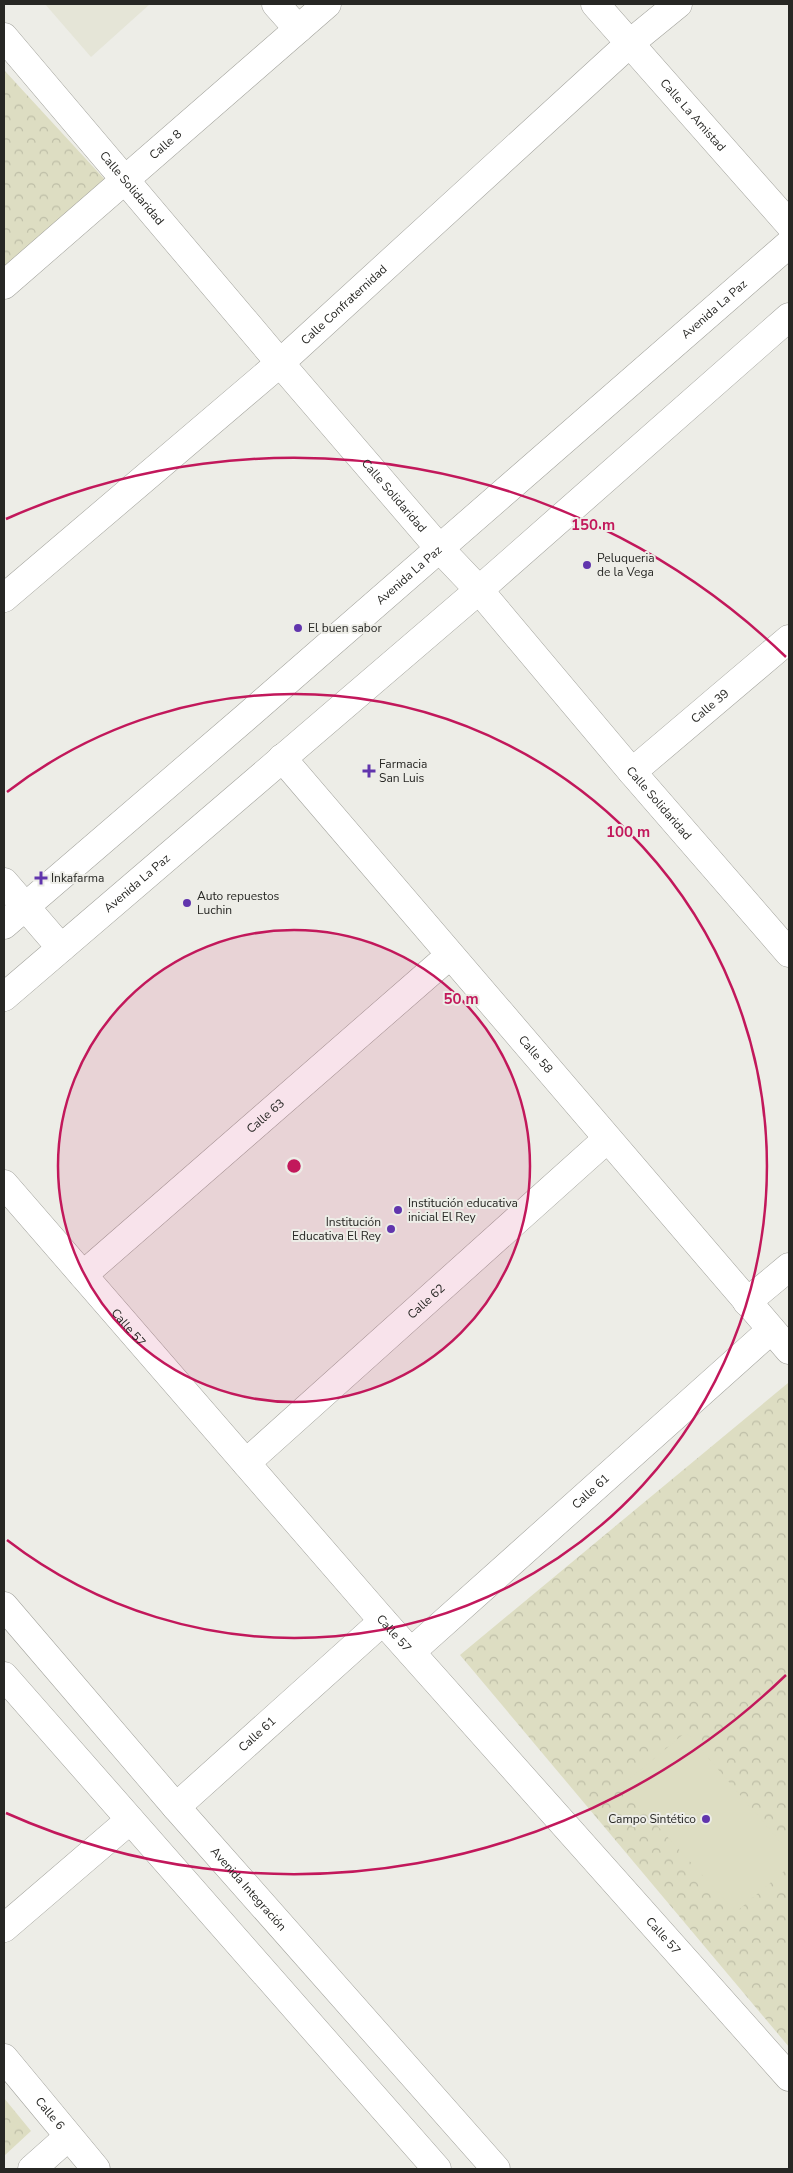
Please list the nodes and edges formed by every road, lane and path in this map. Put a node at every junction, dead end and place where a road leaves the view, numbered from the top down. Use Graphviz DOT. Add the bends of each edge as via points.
graph roads {
  1 [pos="276,4"];
  2 [pos="327,4"];
  3 [pos="595,4"];
  4 [pos="678,4"];
  5 [pos="298,29"];
  6 [pos="4,37"];
  7 [pos="629,44"];
  8 [pos="125,180"];
  9 [pos="789,224"];
  10 [pos="789,244"];
  11 [pos="4,285"];
  12 [pos="789,317"];
  13 [pos="280,363"];
  14 [pos="440,549"];
  15 [pos="479,590"];
  16 [pos="4,598"];
  17 [pos="789,639"];
  18 [pos="282,758"];
  19 [pos="632,772"];
  20 [pos="4,882"];
  21 [pos="24,907"];
  22 [pos="4,925"];
  23 [pos="61,948"];
  24 [pos="789,952"];
  25 [pos="449,956"];
  26 [pos="4,997"];
  27 [pos="607,1138"];
  28 [pos="4,1184"];
  29 [pos="789,1267"];
  30 [pos="83,1275"];
  31 [pos="747,1302"];
  32 [pos="771,1330"];
  33 [pos="789,1350"];
  34 [pos="246,1463"];
  35 [pos="4,1606"];
  36 [pos="383,1621"];
  37 [pos="411,1652"];
  38 [pos="4,1676"];
  39 [pos="176,1807"];
  40 [pos="130,1820"];
  41 [pos="4,1928"];
  42 [pos="4,2058"];
  43 [pos="789,2077"];
  44 [pos="68,2137"];
  45 [pos="32,2169"];
  46 [pos="96,2169"];
  47 [pos="437,2169"];
  48 [pos="496,2169"];
  1 -- 5 [label="street"];
  2 -- 5 [label="street, Calle 8"];
  3 -- 7 [label="street, Calle La Amistad"];
  4 -- 7 [label="street, Calle Confraternidad"];
  5 -- 8 [label="street, Calle 8"];
  6 -- 8 [label="street, Calle Solidaridad"];
  7 -- 9 [label="street, Calle La Amistad"];
  7 -- 13 [label="street, Calle Confraternidad"];
  8 -- 11 [label="street, Calle 8"];
  8 -- 13 [label="street, Calle Solidaridad"];
  10 -- 14 [label="street, Avenida La Paz"];
  12 -- 15 [label="street, Avenida La Paz"];
  13 -- 14 [label="street, Calle Solidaridad"];
  13 -- 16 [label="street, Calle Confraternidad"];
  14 -- 15 [label="street, Calle Solidaridad"];
  14 -- 21 [label="street, Avenida La Paz"];
  15 -- 18 [label="street, Avenida La Paz"];
  15 -- 19 [label="street, Calle Solidaridad"];
  17 -- 19 [label="street, Calle 39"];
  18 -- 23 [label="street, Avenida La Paz"];
  18 -- 25 [label="street, Calle 58"];
  19 -- 24 [label="street, Calle Solidaridad"];
  20 -- 21 [label="street"];
  21 -- 22 [label="street, Avenida La Paz"];
  21 -- 23 [label="street"];
  23 -- 26 [label="street, Avenida La Paz"];
  25 -- 27 [label="street, Calle 58"];
  25 -- 30 [label="street, Calle 63"];
  27 -- 31 [label="street, Calle 58"];
  27 -- 34 [label="street, Calle 62"];
  28 -- 30 [label="street, Calle 57"];
  29 -- 31 [label="street"];
  30 -- 34 [label="street, Calle 57"];
  31 -- 32 [label="street, Calle 58"];
  32 -- 33 [label="street, Calle 58"];
  32 -- 37 [label="street, Calle 61"];
  34 -- 36 [label="street, Calle 57"];
  35 -- 39 [label="street, Avenida Integración"];
  36 -- 37 [label="street, Calle 57"];
  36 -- 39 [label="street, Calle 61"];
  37 -- 43 [label="street, Calle 57"];
  38 -- 40 [label="street"];
  39 -- 48 [label="street, Avenida Integración"];
  40 -- 41 [label="street"];
  40 -- 47 [label="street"];
  42 -- 44 [label="street, Calle 6"];
  44 -- 45 [label="street"];
  44 -- 46 [label="street, Calle 6"];
}
